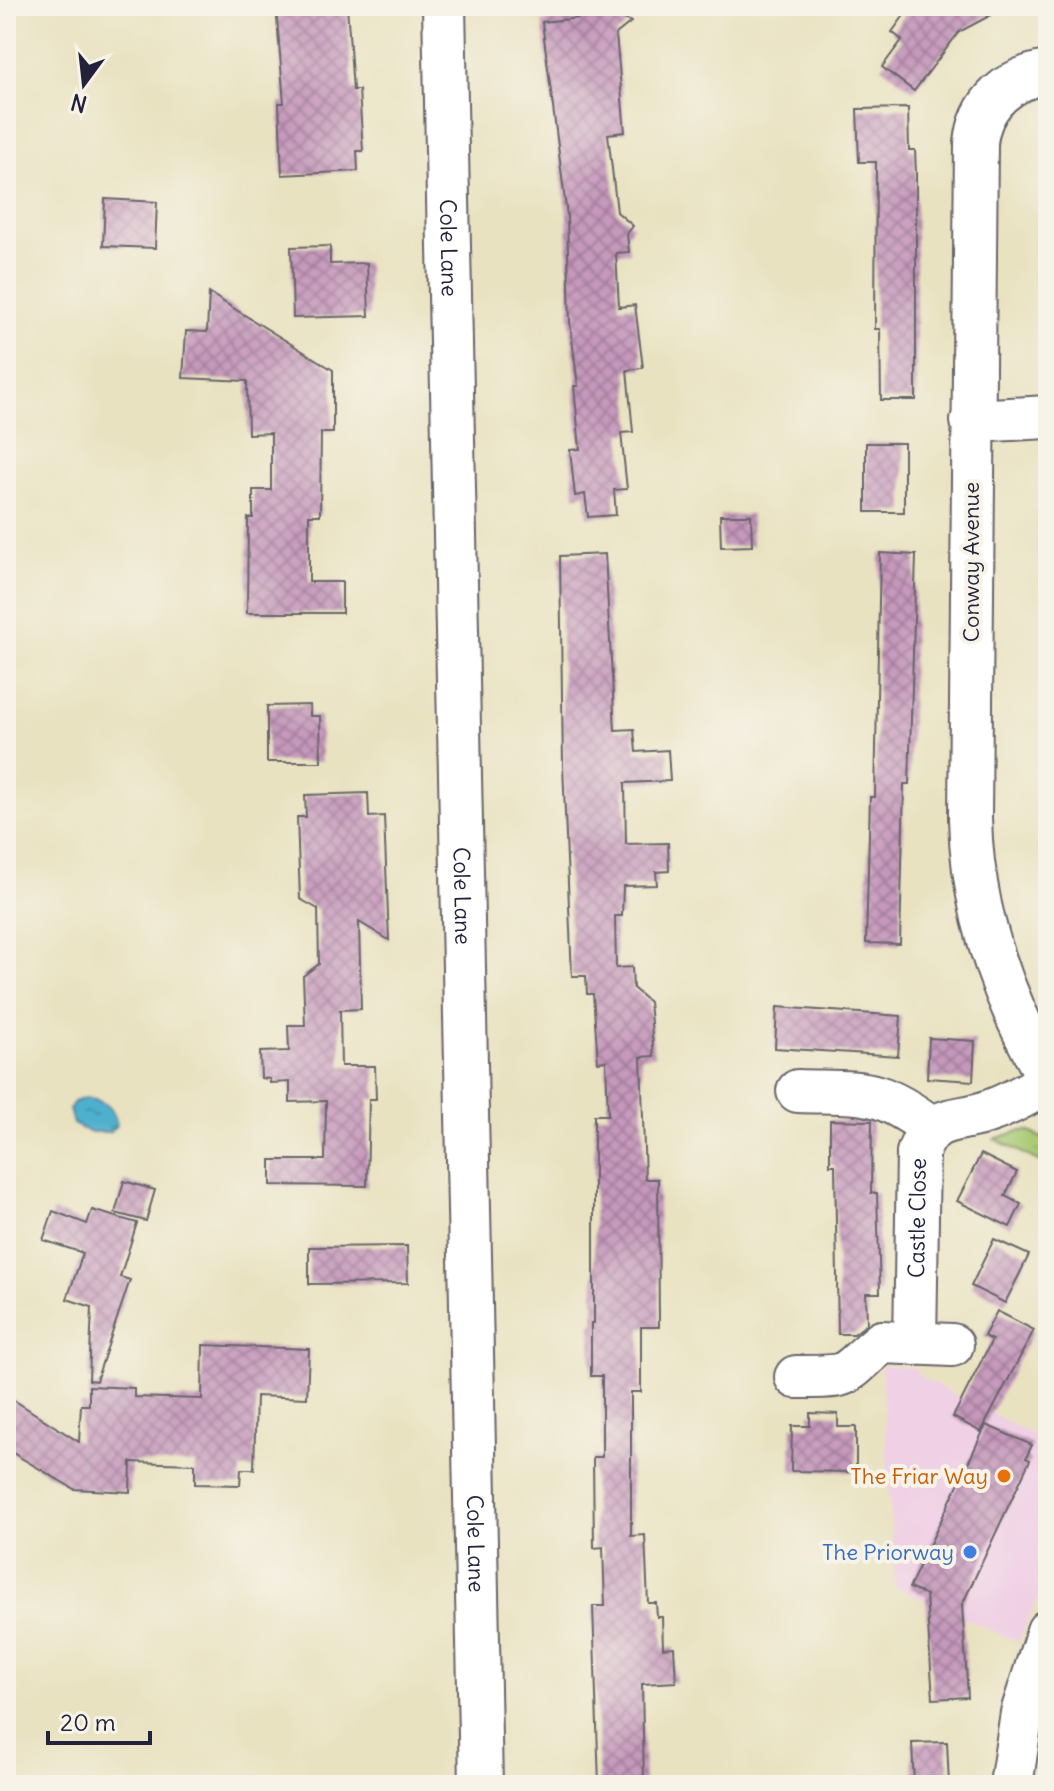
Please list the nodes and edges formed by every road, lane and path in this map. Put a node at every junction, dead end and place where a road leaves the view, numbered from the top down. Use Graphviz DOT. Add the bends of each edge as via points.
graph roads {
  1 [pos="444,6"];
  2 [pos="1048,72"];
  3 [pos="1048,417"];
  4 [pos="972,421"];
  5 [pos="1048,1080"];
  6 [pos="798,1091"];
  7 [pos="932,1128"];
  8 [pos="796,1377"];
  9 [pos="1048,1631"];
  10 [pos="481,1785"];
  11 [pos="1011,1785"];
  1 -- 10 [label="street, Cole Lane"];
  2 -- 4 [label="street, Conway Avenue" via="1008,87 992,100 978,126"];
  3 -- 4 [label="street"];
  4 -- 5 [label="street, Conway Avenue" via="973,879 1003,982"];
  5 -- 7 [label="street, Castle Close" via="986,1113"];
  6 -- 7 [label="street" via="877,1094"];
  7 -- 8 [label="street, Castle Close" via="924,1134 918,1153 919,1344 882,1342 840,1377"];
  9 -- 11 [label="street" via="1022,1713"];
}
